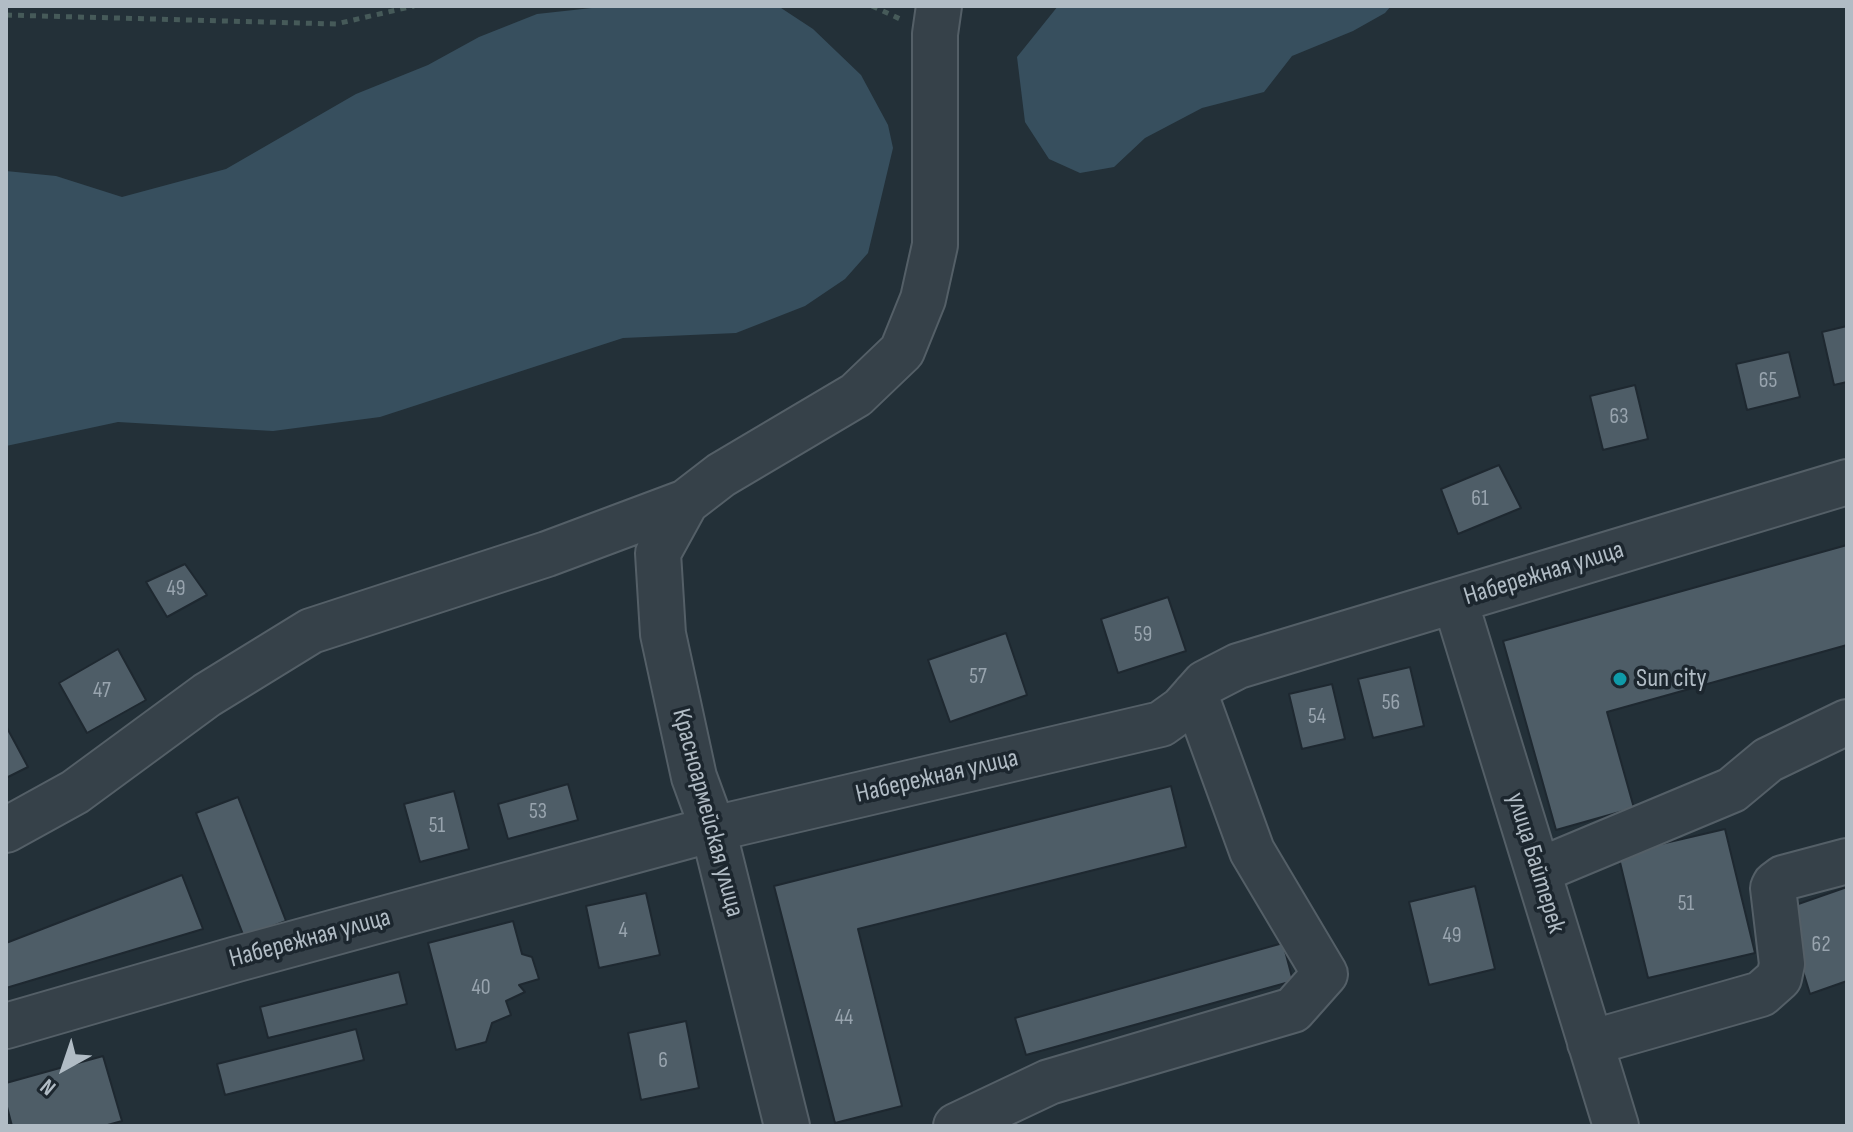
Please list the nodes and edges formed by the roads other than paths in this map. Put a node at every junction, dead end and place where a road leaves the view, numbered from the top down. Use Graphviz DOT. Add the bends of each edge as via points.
graph roads {
  1 [pos="939,6"];
  2 [pos="1847,482"];
  3 [pos="686,502"];
  4 [pos="1455,601"];
  5 [pos="1195,694"];
  6 [pos="1847,722"];
  7 [pos="713,829"];
  8 [pos="6,830"];
  9 [pos="1847,861"];
  10 [pos="1538,871"];
  11 [pos="6,1026"];
  12 [pos="1590,1043"];
  13 [pos="787,1126"];
  14 [pos="956,1126"];
  15 [pos="1616,1126"];
  1 -- 3 [label="street" via="935,245 923,299 902,351 856,395 721,475"];
  2 -- 4 [label="street, Набережная улица"];
  3 -- 7 [label="street, Красноармейская улица" via="658,553 663,634 694,777"];
  3 -- 8 [label="street" via="311,631 207,695 75,792"];
  4 -- 5 [label="street, Набережная улица" via="1238,666"];
  4 -- 10 [label="street, улица Байтерек"];
  5 -- 7 [label="street, Набережная улица" via="1161,724"];
  5 -- 14 [label="street" via="1252,851 1325,974 1293,1010 1049,1082"];
  6 -- 10 [label="street" via="1768,760 1732,790"];
  7 -- 11 [label="street, Набережная улица"];
  7 -- 13 [label="street, Красноармейская улица"];
  9 -- 12 [label="street" via="1775,884 1782,964 1779,978 1761,994"];
  10 -- 12 [label="street, улица Байтерек"];
  12 -- 15 [label="street, улица Байтерек"];
}
